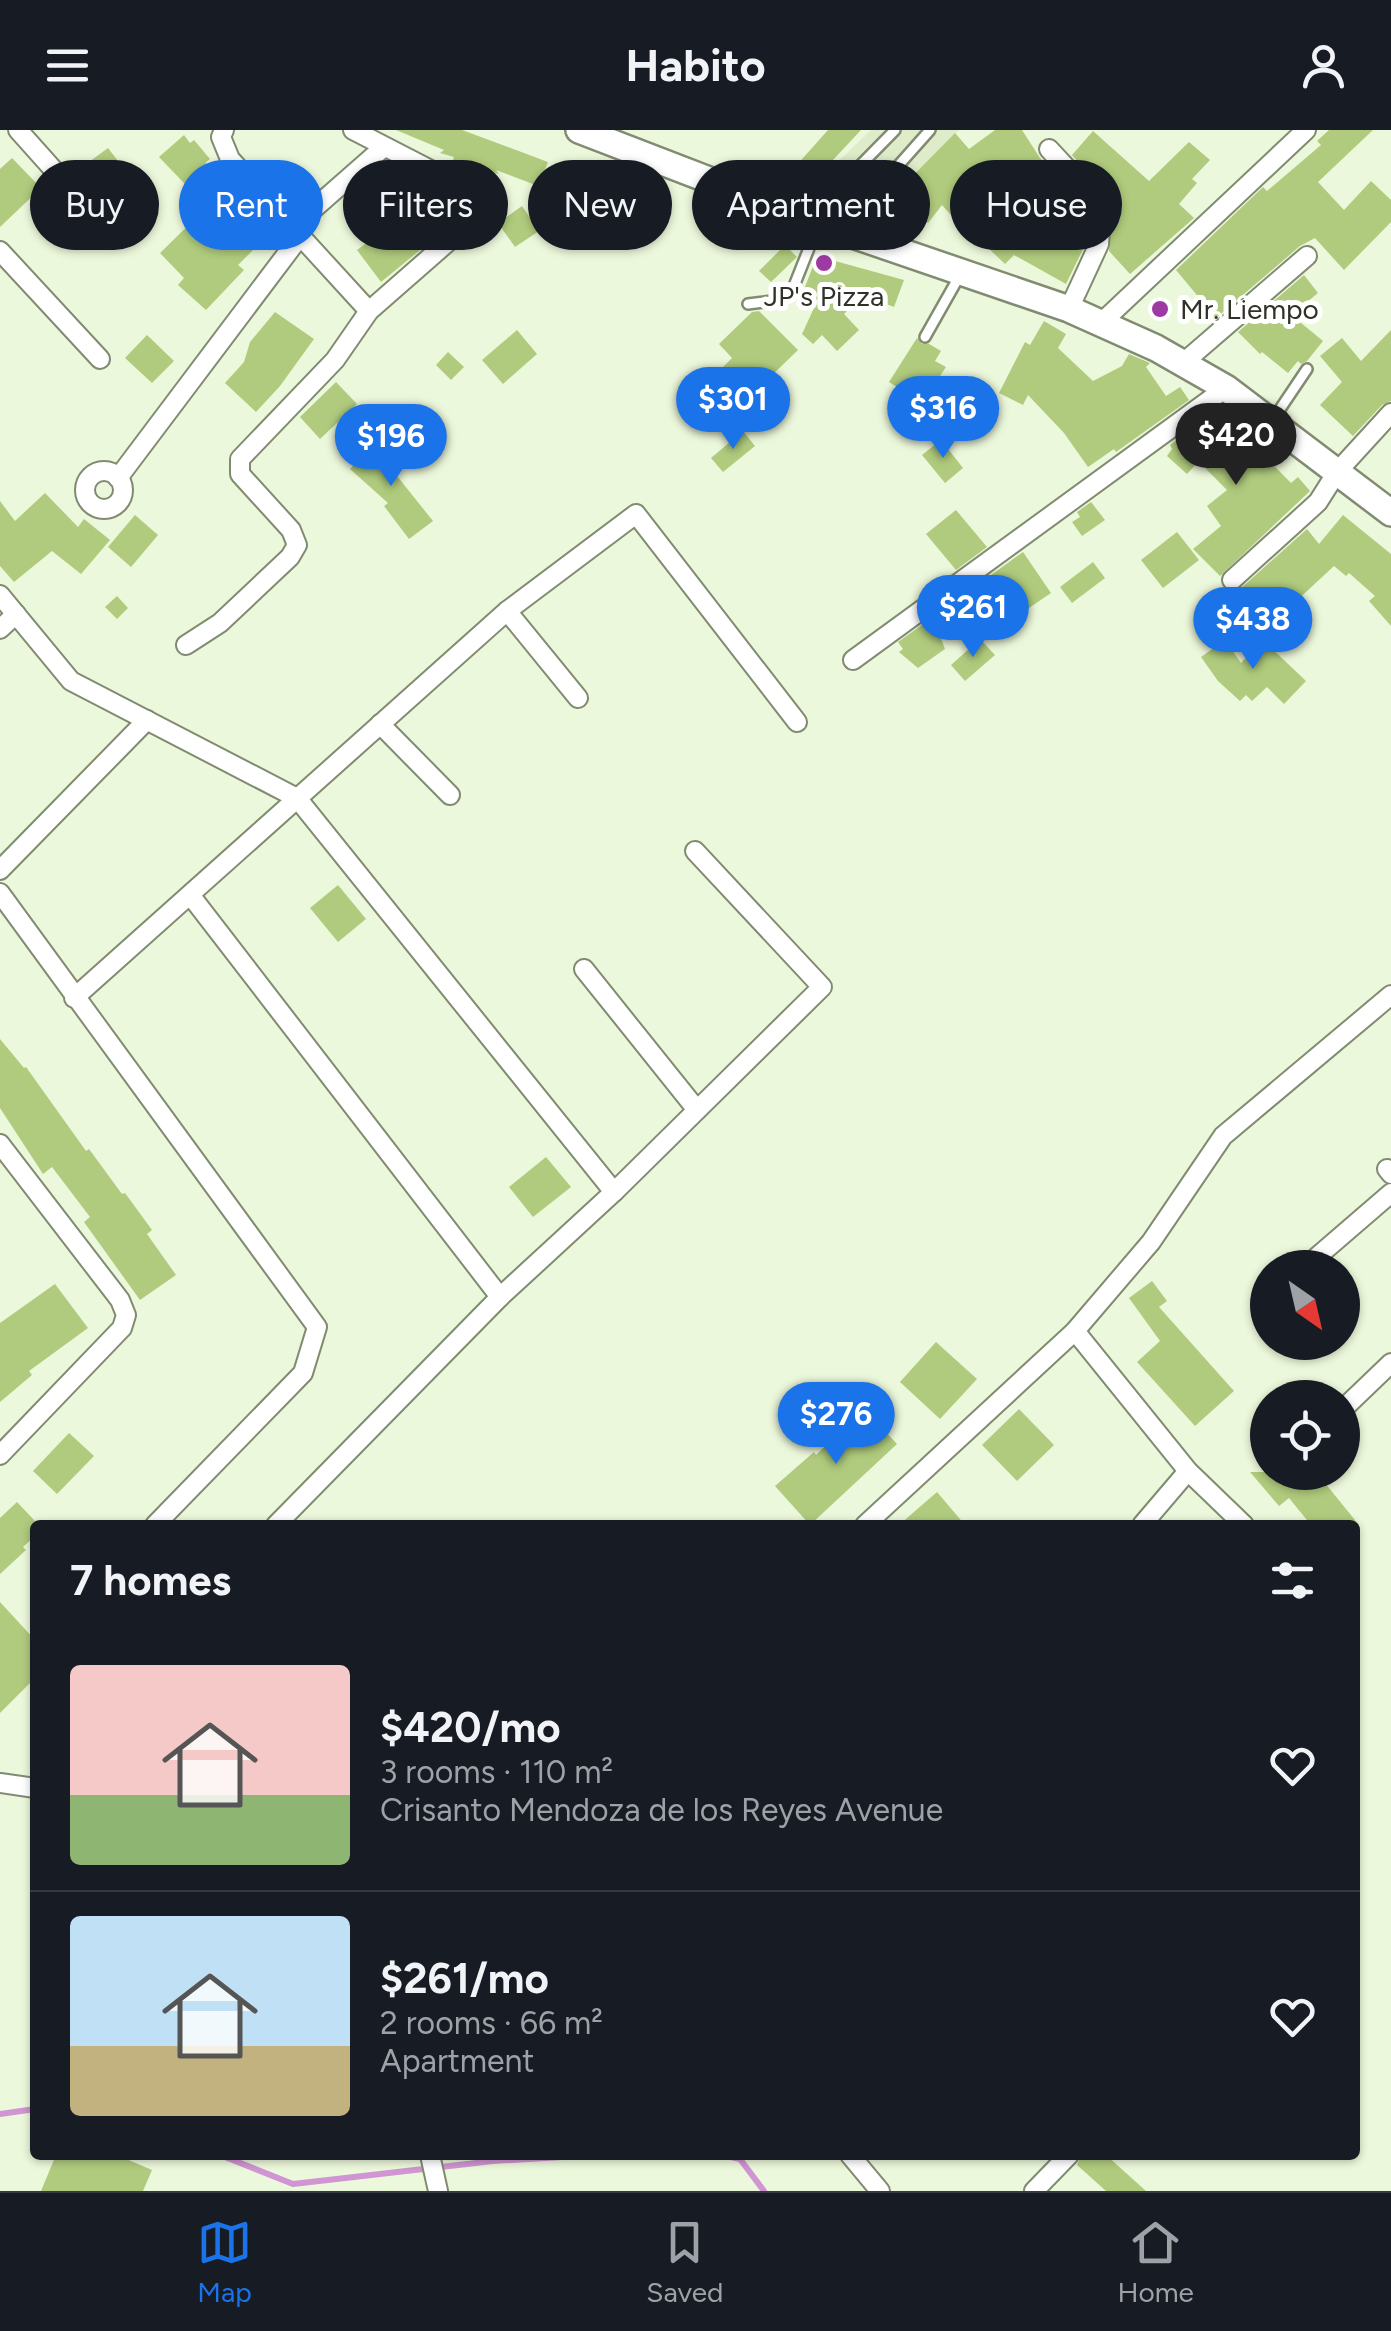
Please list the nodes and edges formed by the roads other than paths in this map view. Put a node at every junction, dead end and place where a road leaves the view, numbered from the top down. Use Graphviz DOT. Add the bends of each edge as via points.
graph roads {
  1 [pos="18,130"];
  2 [pos="224,130"];
  3 [pos="352,130"];
  4 [pos="579,130"];
  5 [pos="895,130"];
  6 [pos="930,130"];
  7 [pos="1306,130"];
  8 [pos="384,148"];
  9 [pos="1050,149"];
  10 [pos="45,160"];
  11 [pos="231,160"];
  12 [pos="866,160"];
  13 [pos="903,160"];
  14 [pos="692,173"];
  15 [pos="323,206"];
  16 [pos="283,250"];
  17 [pos="316,250"];
  18 [pos="808,250"];
  19 [pos="897,250"];
  20 [pos="0,251"];
  21 [pos="1307,256"];
  22 [pos="961,272"];
  23 [pos="748,304"];
  24 [pos="1069,310"];
  25 [pos="369,311"];
  26 [pos="1101,323"];
  27 [pos="925,336"];
  28 [pos="100,359"];
  29 [pos="1183,363"];
  30 [pos="1307,370"];
  31 [pos="1226,388"];
  32 [pos="1391,414"];
  33 [pos="1272,422"];
  34 [pos="1337,472"];
  35 [pos="118,478"];
  36 [pos="1391,514"];
  37 [pos="1232,580"];
  38 [pos="0,595"];
  39 [pos="507,612"];
  40 [pos="16,614"];
  41 [pos="0,630"];
  42 [pos="186,645"];
  43 [pos="853,660"];
  44 [pos="578,698"];
  45 [pos="146,720"];
  46 [pos="797,722"];
  47 [pos="380,724"];
  48 [pos="450,796"];
  49 [pos="297,798"];
  50 [pos="695,851"];
  51 [pos="0,870"];
  52 [pos="0,893"];
  53 [pos="191,896"];
  54 [pos="584,970"];
  55 [pos="1391,995"];
  56 [pos="74,998"];
  57 [pos="697,1110"];
  58 [pos="0,1144"];
  59 [pos="614,1192"];
  60 [pos="1391,1194"];
  61 [pos="1325,1250"];
  62 [pos="500,1297"];
  63 [pos="1075,1331"];
  64 [pos="1391,1363"];
  65 [pos="1360,1393"];
  66 [pos="0,1454"];
  67 [pos="1188,1470"];
  68 [pos="160,1520"];
  69 [pos="281,1520"];
  70 [pos="870,1520"];
  71 [pos="1146,1520"];
  72 [pos="1239,1520"];
  73 [pos="0,1783"];
  74 [pos="30,1787"];
  75 [pos="431,2160"];
  76 [pos="854,2160"];
  77 [pos="1064,2160"];
  78 [pos="438,2191"];
  79 [pos="880,2191"];
  80 [pos="1034,2191"];
  1 -- 10 [label="street"];
  2 -- 11 [label="street"];
  3 -- 8 [label="street"];
  4 -- 14 [label="main road"];
  5 -- 12 [label="lane"];
  6 -- 13 [label="lane"];
  7 -- 26 [label="street"];
  8 -- 15 [label="street"];
  8 -- 25 [label="street" via="490,205"];
  9 -- 24 [label="street" via="1102,206 1099,244"];
  16 -- 35 [label="street"];
  17 -- 25 [label="street"];
  18 -- 23 [label="lane" via="792,291"];
  19 -- 22 [label="main road"];
  20 -- 28 [label="street"];
  21 -- 29 [label="street"];
  22 -- 24 [label="main road"];
  22 -- 27 [label="lane"];
  24 -- 26 [label="main road"];
  25 -- 42 [label="street" via="335,360 240,460 240,474 297,545 220,623"];
  26 -- 29 [label="main road"];
  29 -- 31 [label="main road"];
  30 -- 33 [label="lane"];
  31 -- 33 [label="main road"];
  31 -- 43 [label="street"];
  32 -- 34 [label="street"];
  33 -- 34 [label="main road"];
  34 -- 36 [label="main road"];
  34 -- 37 [label="street" via="1318,502"];
  38 -- 40 [label="street"];
  39 -- 44 [label="street"];
  39 -- 46 [label="street" via="636,514"];
  39 -- 47 [label="street"];
  40 -- 41 [label="street"];
  40 -- 45 [label="street" via="71,681"];
  45 -- 49 [label="street"];
  45 -- 51 [label="street"];
  47 -- 48 [label="street"];
  47 -- 49 [label="street"];
  49 -- 53 [label="street"];
  49 -- 59 [label="street"];
  50 -- 57 [label="street" via="822,987"];
  52 -- 56 [label="street"];
  53 -- 56 [label="street"];
  53 -- 62 [label="street"];
  54 -- 57 [label="street"];
  55 -- 63 [label="street" via="1223,1136 1151,1242"];
  56 -- 68 [label="street" via="316,1327 302,1373"];
  57 -- 59 [label="street"];
  58 -- 66 [label="street" via="126,1314 122,1328"];
  59 -- 62 [label="street"];
  60 -- 61 [label="street"];
  62 -- 69 [label="street"];
  63 -- 67 [label="street"];
  63 -- 70 [label="street"];
  64 -- 65 [label="street"];
  67 -- 71 [label="street"];
  67 -- 72 [label="street"];
  73 -- 74 [label="street"];
  75 -- 78 [label="street"];
  76 -- 79 [label="street"];
  77 -- 80 [label="street"];
}
